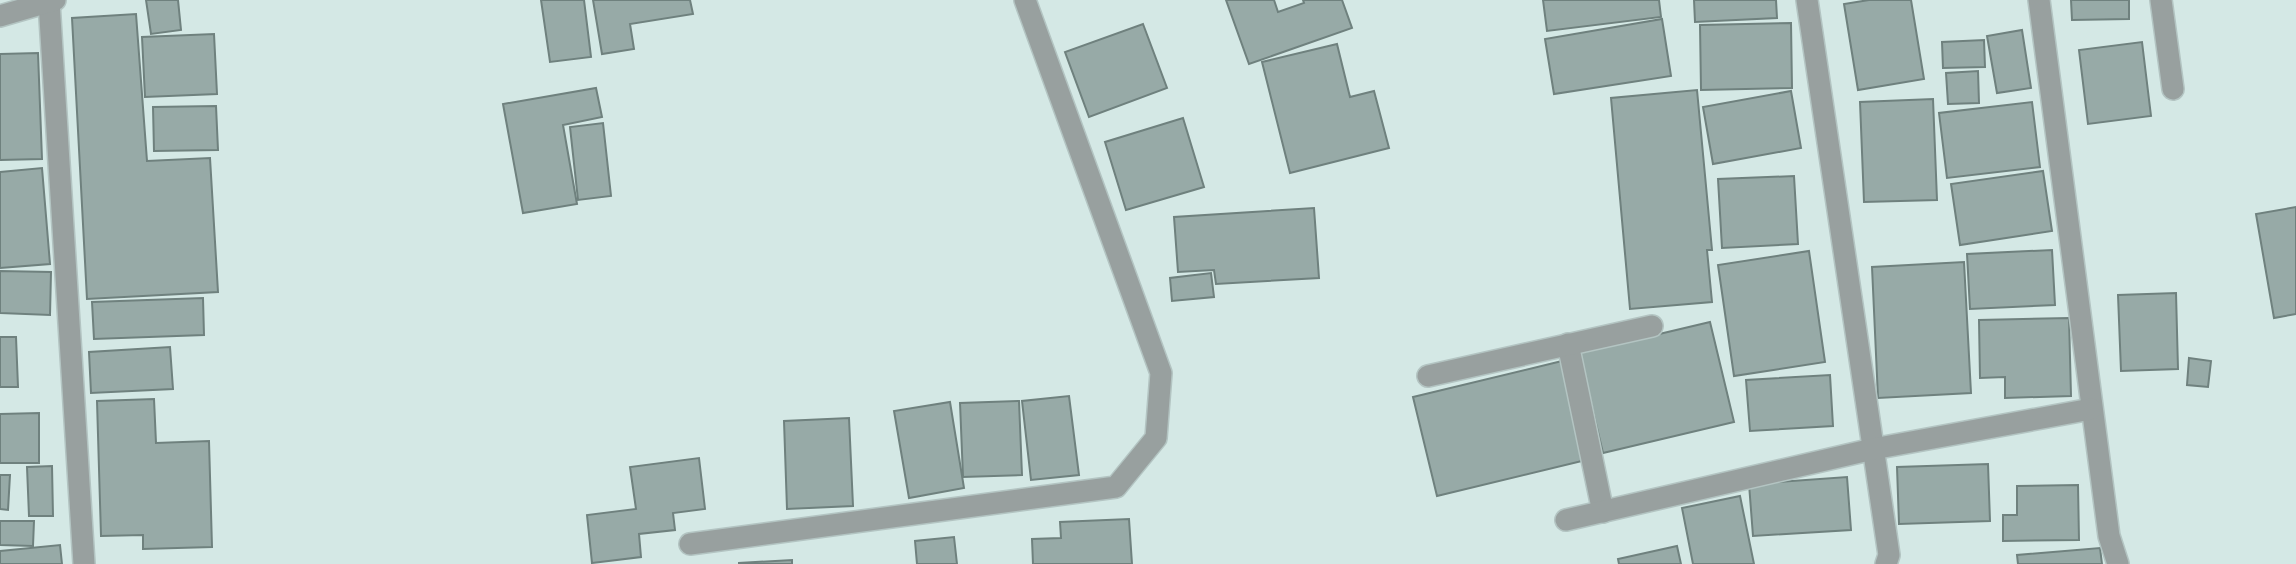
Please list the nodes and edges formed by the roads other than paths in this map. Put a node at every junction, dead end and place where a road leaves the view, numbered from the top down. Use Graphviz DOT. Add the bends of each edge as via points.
graph roads {
  1 [pos="1025,0"];
  2 [pos="1807,0"];
  3 [pos="2039,0"];
  4 [pos="2161,0"];
  5 [pos="52,1"];
  6 [pos="0,16"];
  7 [pos="2173,89"];
  8 [pos="1652,326"];
  9 [pos="1568,344"];
  10 [pos="1428,376"];
  11 [pos="2091,408"];
  12 [pos="1873,449"];
  13 [pos="1603,512"];
  14 [pos="1566,520"];
  15 [pos="690,544"];
  16 [pos="84,564"];
  17 [pos="1886,564"];
  18 [pos="2118,564"];
  1 -- 15 [label="street" via="1160,373 1156,438 1116,487"];
  2 -- 12 [label="street"];
  3 -- 11 [label="street"];
  4 -- 7 [label="street"];
  5 -- 6 [label="street"];
  5 -- 16 [label="street"];
  8 -- 9 [label="street"];
  9 -- 10 [label="street"];
  9 -- 13 [label="street"];
  11 -- 12 [label="street"];
  11 -- 18 [label="street" via="2109,536"];
  12 -- 13 [label="street"];
  12 -- 17 [label="street" via="1889,555"];
  13 -- 14 [label="street"];
}
